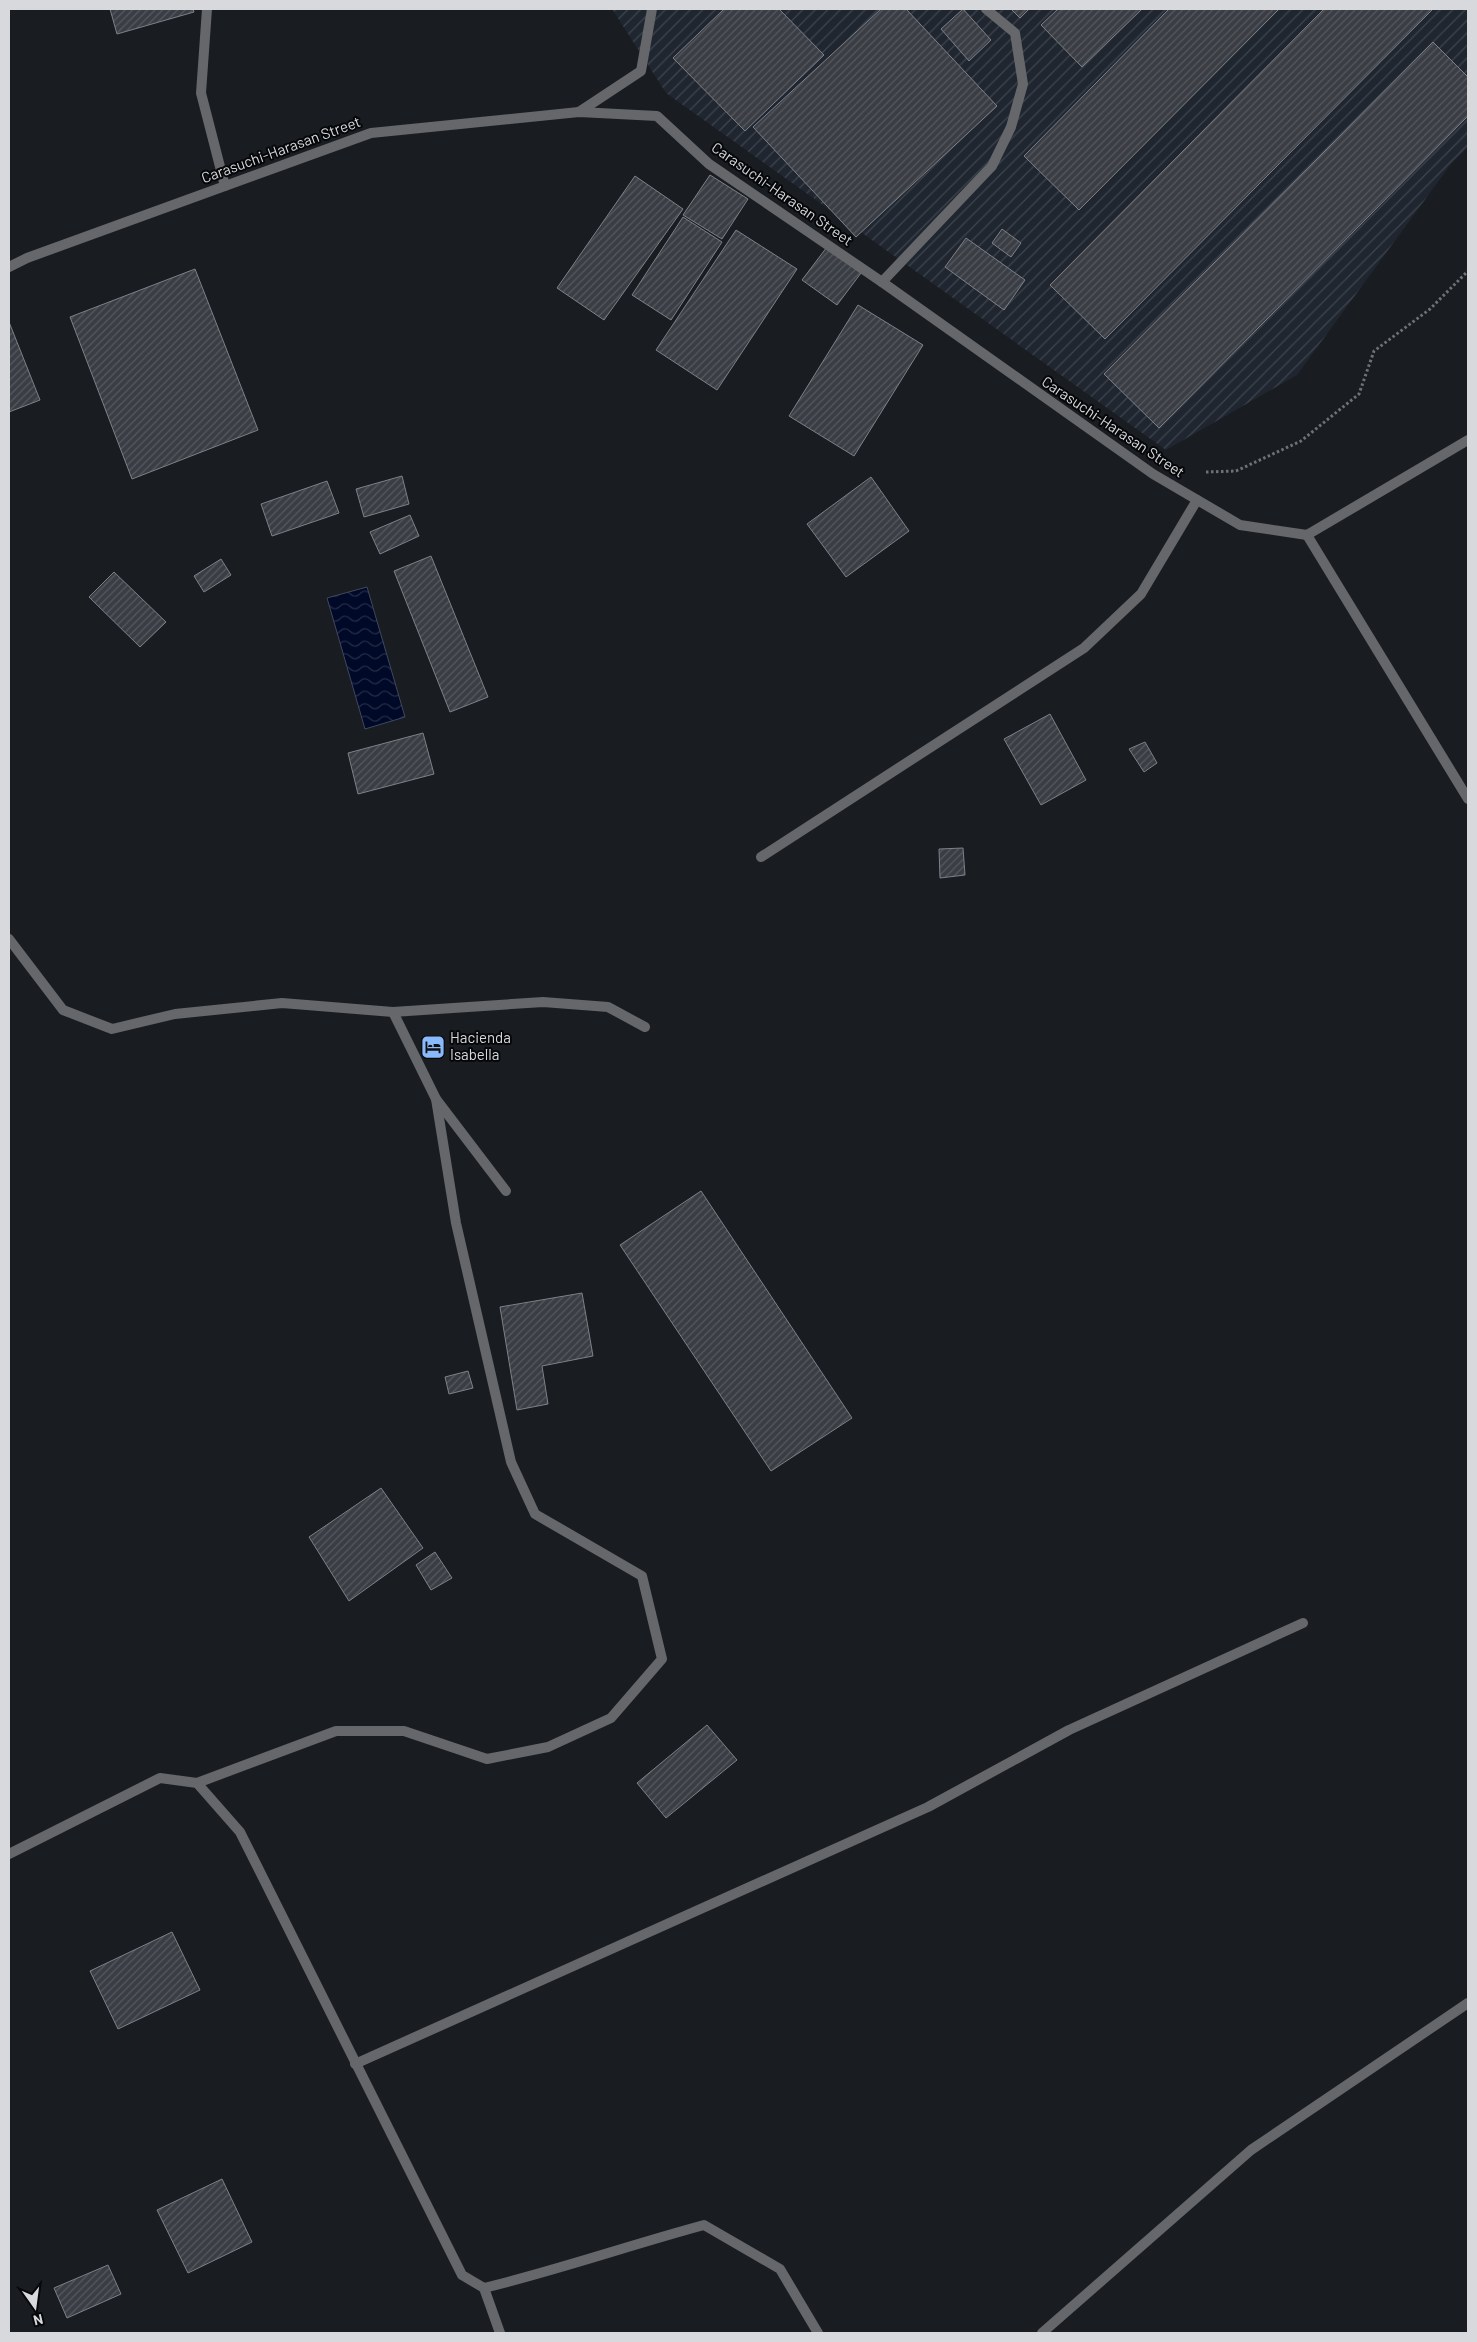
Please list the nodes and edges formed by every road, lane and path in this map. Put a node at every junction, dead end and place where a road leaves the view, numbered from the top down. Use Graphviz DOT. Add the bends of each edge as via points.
graph roads {
  1 [pos="206,9"];
  2 [pos="652,9"];
  3 [pos="986,9"];
  4 [pos="579,112"];
  5 [pos="224,186"];
  6 [pos="9,267"];
  7 [pos="1468,271"];
  8 [pos="882,282"];
  9 [pos="1468,440"];
  10 [pos="1199,473"];
  11 [pos="1197,500"];
  12 [pos="1306,535"];
  13 [pos="1468,799"];
  14 [pos="761,857"];
  15 [pos="9,939"];
  16 [pos="393,1012"];
  17 [pos="645,1027"];
  18 [pos="436,1099"];
  19 [pos="506,1191"];
  20 [pos="1303,1623"];
  21 [pos="197,1783"];
  22 [pos="9,1854"];
  23 [pos="1468,2003"];
  24 [pos="355,2064"];
  25 [pos="484,2288"];
  26 [pos="500,2333"];
  27 [pos="818,2333"];
  28 [pos="1042,2333"];
  1 -- 5 [label="street" via="201,94"];
  2 -- 4 [label="street" via="641,71"];
  3 -- 8 [label="street" via="1015,33 1023,84 1012,126 992,166"];
  4 -- 5 [label="street, Carasuchi-Harasan Street" via="371,133"];
  4 -- 8 [label="street, Carasuchi-Harasan Street" via="657,116 709,164"];
  5 -- 6 [label="street, Carasuchi-Harasan Street"];
  7 -- 10 [label="path" via="1430,309 1374,350 1359,394 1301,441 1236,471"];
  8 -- 11 [label="street, Carasuchi-Harasan Street" via="1153,474"];
  9 -- 12 [label="street"];
  11 -- 12 [label="street, Carasuchi-Harasan Street" via="1240,526"];
  11 -- 14 [label="street" via="1140,594 1084,648"];
  12 -- 13 [label="street"];
  15 -- 16 [label="street" via="63,1010 112,1029 175,1014 282,1003"];
  16 -- 17 [label="street" via="543,1002 608,1007"];
  16 -- 18 [label="street"];
  18 -- 19 [label="street"];
  18 -- 21 [label="street" via="456,1223 510,1462 535,1514 642,1576 662,1658 611,1718 548,1747 487,1759 404,1731 336,1731"];
  20 -- 24 [label="street" via="1069,1730 928,1807"];
  21 -- 22 [label="street" via="160,1778"];
  21 -- 24 [label="street" via="240,1832"];
  23 -- 28 [label="street" via="1251,2150"];
  24 -- 25 [label="street" via="462,2275"];
  25 -- 26 [label="street"];
  25 -- 27 [label="street" via="704,2225 780,2270"];
}
